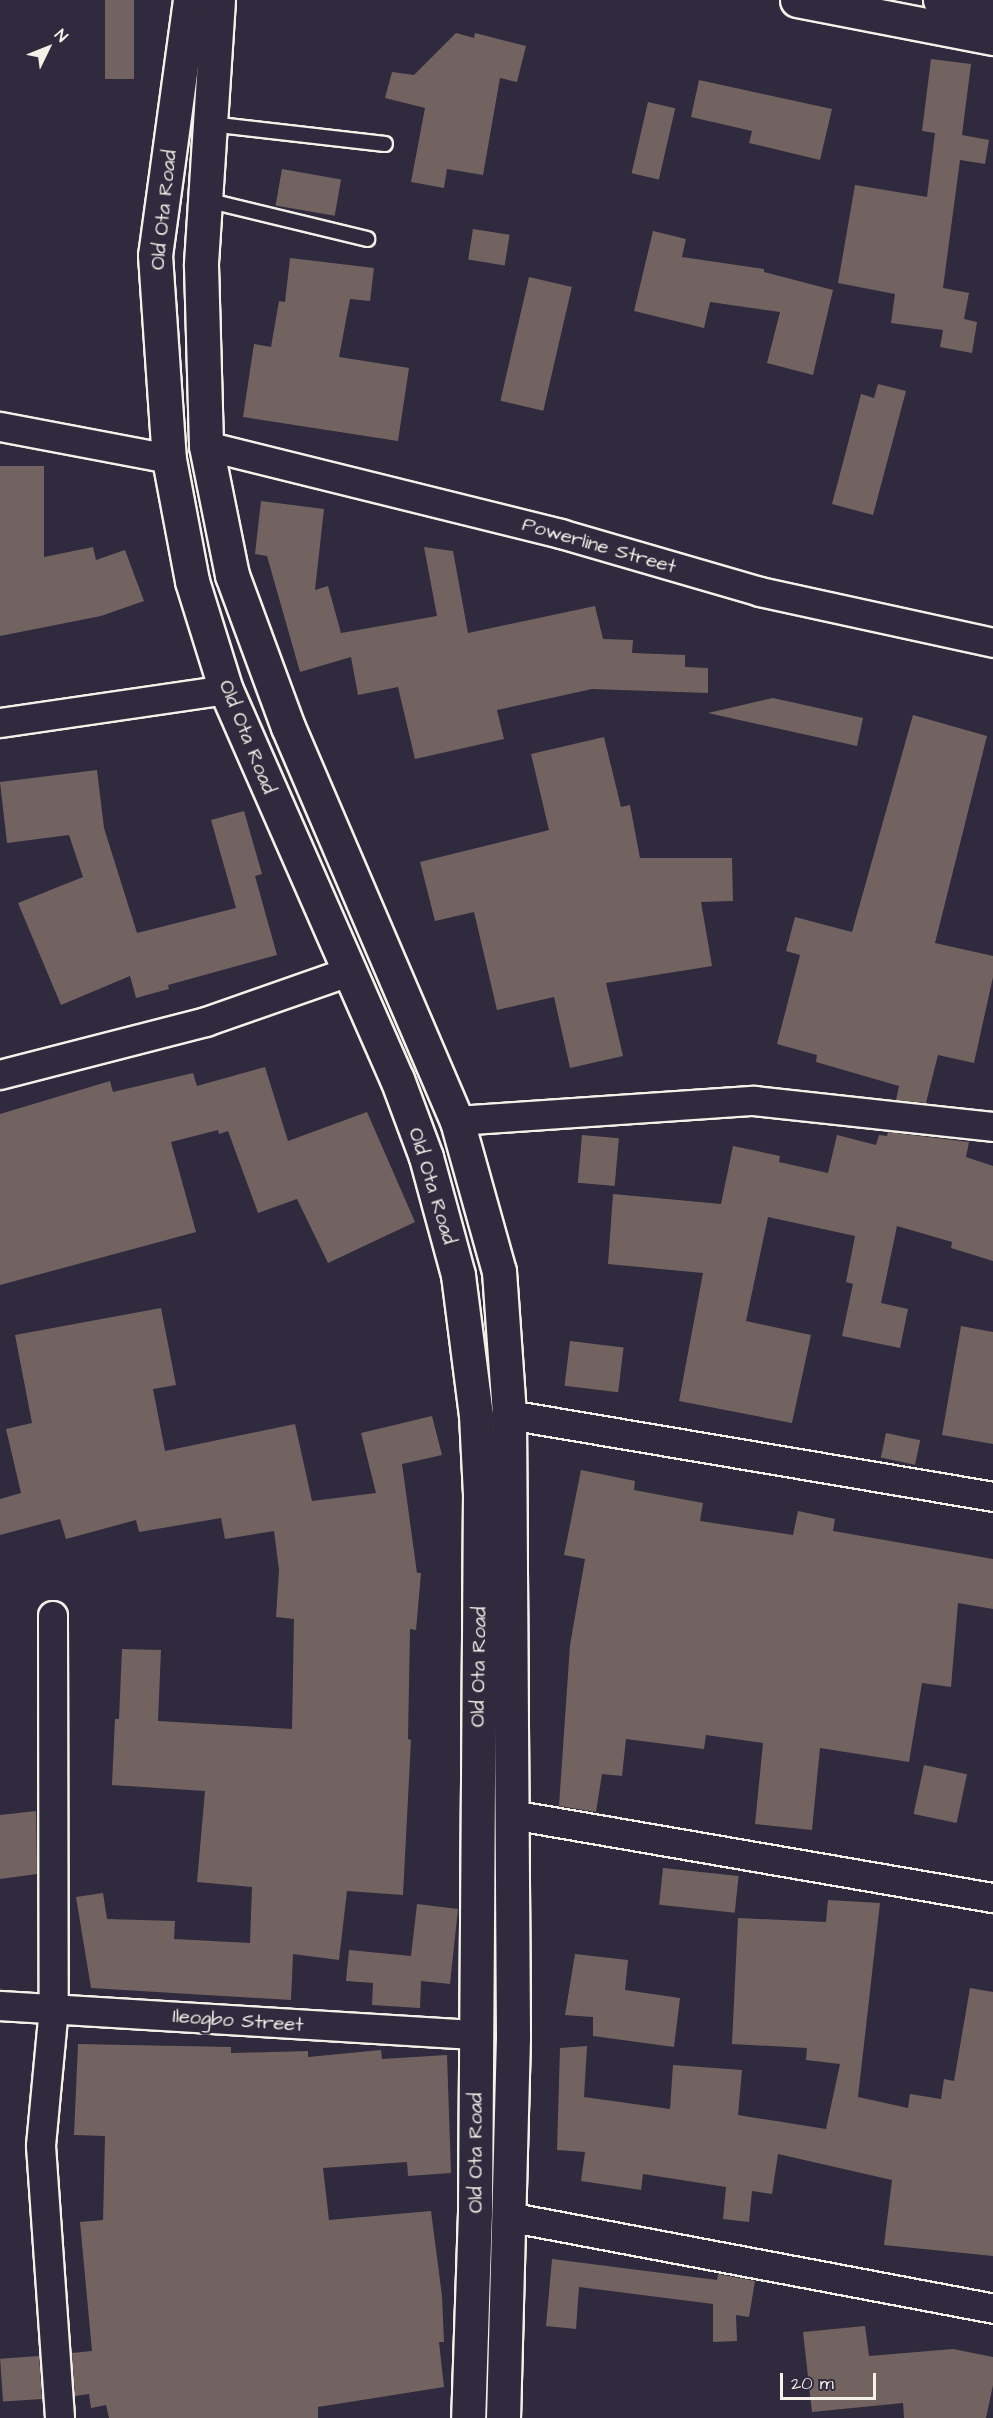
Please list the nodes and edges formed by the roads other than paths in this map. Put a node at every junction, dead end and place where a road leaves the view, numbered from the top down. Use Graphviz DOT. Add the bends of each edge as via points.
graph roads {
  1 [pos="190,0"];
  2 [pos="218,0"];
  3 [pos="797,0"];
  4 [pos="940,0"];
  5 [pos="993,10"];
  6 [pos="993,38"];
  7 [pos="210,124"];
  8 [pos="386,144"];
  9 [pos="206,200"];
  10 [pos="367,239"];
  11 [pos="0,428"];
  12 [pos="206,446"];
  13 [pos="169,459"];
  14 [pos="993,643"];
  15 [pos="226,690"];
  16 [pos="0,723"];
  17 [pos="349,972"];
  18 [pos="0,1075"];
  19 [pos="457,1121"];
  20 [pos="993,1127"];
  21 [pos="509,1415"];
  22 [pos="993,1497"];
  23 [pos="53,1616"];
  24 [pos="512,1815"];
  25 [pos="993,1898"];
  26 [pos="0,2006"];
  27 [pos="54,2008"];
  28 [pos="476,2036"];
  29 [pos="508,2217"];
  30 [pos="993,2309"];
  31 [pos="60,2418"];
  32 [pos="468,2418"];
  33 [pos="503,2418"];
  1 -- 13 [label="street, Old Ota Road" via="155,255"];
  2 -- 7 [label="street, Old Ota Road"];
  3 -- 6 [label="street"];
  4 -- 5 [label="street"];
  7 -- 8 [label="lane"];
  7 -- 9 [label="street, Old Ota Road"];
  9 -- 10 [label="lane"];
  9 -- 12 [label="street, Old Ota Road" via="201,265"];
  11 -- 13 [label="street"];
  12 -- 14 [label="street, Powerline Street" via="561,534 760,592"];
  12 -- 19 [label="street, Old Ota Road" via="232,575 280,705"];
  13 -- 15 [label="street, Old Ota Road" via="192,581"];
  15 -- 16 [label="street"];
  15 -- 17 [label="street, Old Ota Road"];
  17 -- 18 [label="street" via="206,1022"];
  17 -- 28 [label="street, Old Ota Road" via="397,1079 426,1157 458,1275 476,1415 480,1493"];
  19 -- 20 [label="street" via="754,1101"];
  19 -- 21 [label="street, Old Ota Road" via="499,1271"];
  21 -- 22 [label="street"];
  21 -- 24 [label="street, Old Ota Road"];
  23 -- 27 [label="street"];
  24 -- 25 [label="street"];
  24 -- 29 [label="street, Old Ota Road"];
  26 -- 27 [label="street, Ileogbo Street"];
  27 -- 28 [label="street, Ileogbo Street"];
  27 -- 31 [label="street" via="41,2146"];
  28 -- 32 [label="street, Old Ota Road"];
  29 -- 30 [label="street"];
  29 -- 33 [label="street, Old Ota Road"];
}
